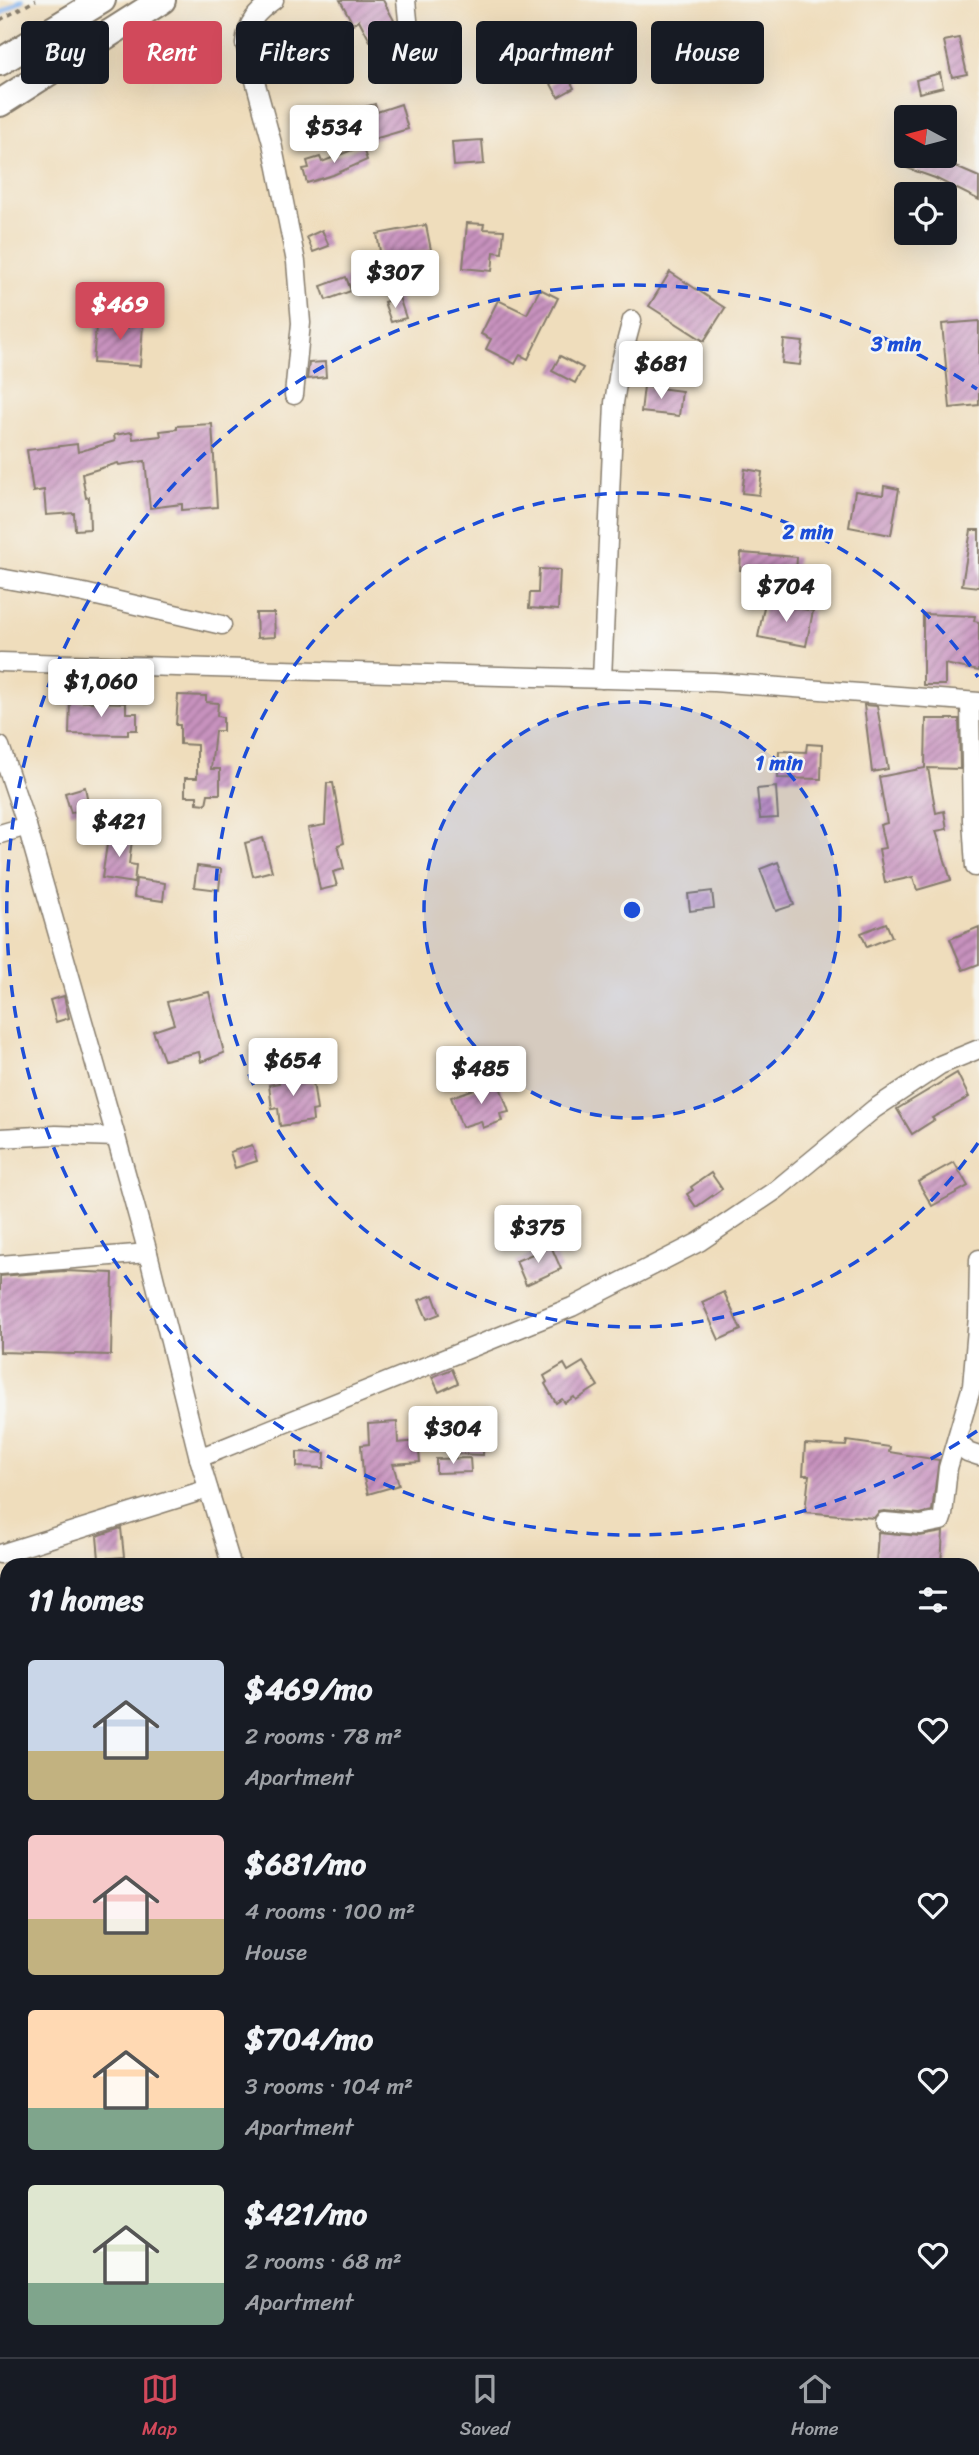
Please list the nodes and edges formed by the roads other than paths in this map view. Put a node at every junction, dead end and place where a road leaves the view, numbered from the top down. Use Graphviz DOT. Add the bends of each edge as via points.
graph roads {
  1 [pos="102,0"];
  2 [pos="162,0"];
  3 [pos="274,0"];
  4 [pos="406,0"];
  5 [pos="408,21"];
  6 [pos="0,62"];
  7 [pos="0,103"];
  8 [pos="632,320"];
  9 [pos="293,396"];
  10 [pos="0,578"];
  11 [pos="222,625"];
  12 [pos="0,662"];
  13 [pos="602,679"];
  14 [pos="974,702"];
  15 [pos="0,746"];
  16 [pos="27,826"];
  17 [pos="0,834"];
  18 [pos="975,867"];
  19 [pos="979,1049"];
  20 [pos="979,1059"];
  21 [pos="116,1137"];
  22 [pos="0,1138"];
  23 [pos="148,1253"];
  24 [pos="979,1259"];
  25 [pos="0,1265"];
  26 [pos="958,1438"];
  27 [pos="979,1456"];
  28 [pos="199,1458"];
  29 [pos="208,1489"];
  30 [pos="884,1522"];
  31 [pos="0,1554"];
  32 [pos="229,1558"];
  1 -- 6 [label="highway"];
  2 -- 7 [label="highway"];
  3 -- 9 [label="street" via="256,13 245,44 272,143 296,262 301,323"];
  4 -- 5 [label="street"];
  8 -- 13 [label="street" via="614,403"];
  10 -- 11 [label="street"];
  12 -- 13 [label="street"];
  13 -- 14 [label="street" via="714,682"];
  14 -- 18 [label="street" via="971,808"];
  15 -- 16 [label="street"];
  16 -- 17 [label="street"];
  16 -- 21 [label="street"];
  19 -- 20 [label="street"];
  19 -- 28 [label="street" via="940,1065 874,1109 776,1190 699,1242 572,1307"];
  21 -- 22 [label="street"];
  21 -- 23 [label="street"];
  23 -- 25 [label="street"];
  23 -- 28 [label="street"];
  24 -- 26 [label="street" via="972,1386"];
  26 -- 27 [label="street" via="967,1452"];
  26 -- 30 [label="street" via="948,1468 941,1521 921,1525"];
  28 -- 29 [label="street"];
  29 -- 31 [label="street"];
  29 -- 32 [label="street"];
}
